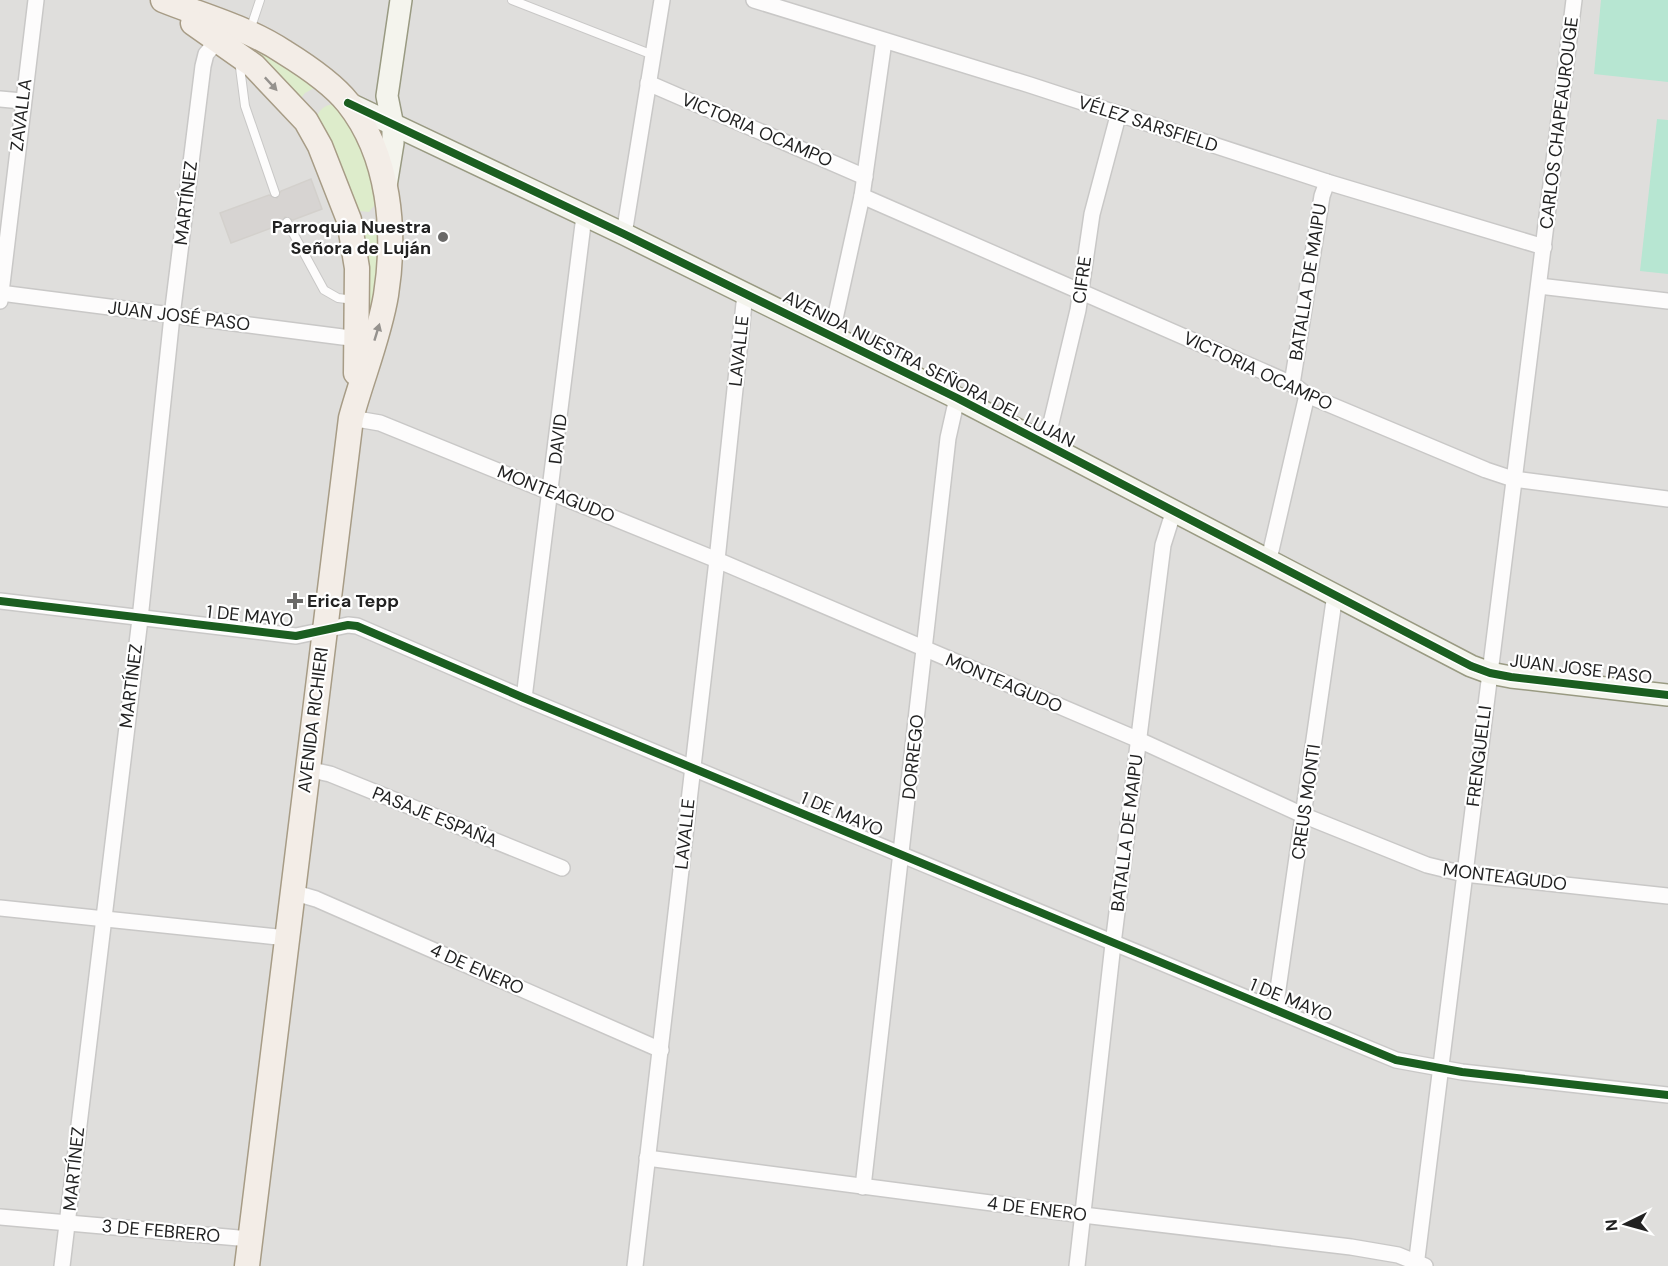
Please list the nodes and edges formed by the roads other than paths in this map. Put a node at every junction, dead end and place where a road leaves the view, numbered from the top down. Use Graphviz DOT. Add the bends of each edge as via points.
graph roads {
  1 [pos="36,0"];
  2 [pos="157,0"];
  3 [pos="163,0"];
  4 [pos="260,0"];
  5 [pos="401,0"];
  6 [pos="512,0"];
  7 [pos="662,0"];
  8 [pos="754,0"];
  9 [pos="1574,0"];
  10 [pos="218,40"];
  11 [pos="884,41"];
  12 [pos="244,43"];
  13 [pos="653,55"];
  14 [pos="648,83"];
  15 [pos="0,99"];
  16 [pos="344,99"];
  17 [pos="22,101"];
  18 [pos="1118,116"];
  19 [pos="306,121"];
  20 [pos="393,126"];
  21 [pos="865,177"];
  22 [pos="1327,182"];
  23 [pos="386,187"];
  24 [pos="275,193"];
  25 [pos="862,196"];
  26 [pos="585,216"];
  27 [pos="388,217"];
  28 [pos="349,220"];
  29 [pos="288,222"];
  30 [pos="624,234"];
  31 [pos="1544,247"];
  32 [pos="1539,286"];
  33 [pos="1080,291"];
  34 [pos="745,294"];
  35 [pos="0,295"];
  36 [pos="357,300"];
  37 [pos="1668,301"];
  38 [pos="172,316"];
  39 [pos="831,337"];
  40 [pos="358,339"];
  41 [pos="1292,384"];
  42 [pos="1307,394"];
  43 [pos="957,398"];
  44 [pos="353,413"];
  45 [pos="1046,444"];
  46 [pos="1513,479"];
  47 [pos="551,492"];
  48 [pos="1668,499"];
  49 [pos="1174,510"];
  50 [pos="1269,559"];
  51 [pos="717,560"];
  52 [pos="1335,594"];
  53 [pos="0,601"];
  54 [pos="140,619"];
  55 [pos="324,631"];
  56 [pos="923,649"];
  57 [pos="1490,673"];
  58 [pos="1668,695"];
  59 [pos="524,698"];
  60 [pos="1139,740"];
  61 [pos="693,767"];
  62 [pos="307,769"];
  63 [pos="1305,816"];
  64 [pos="903,855"];
  65 [pos="562,868"];
  66 [pos="1464,874"];
  67 [pos="292,892"];
  68 [pos="1668,896"];
  69 [pos="0,908"];
  70 [pos="102,920"];
  71 [pos="287,938"];
  72 [pos="1113,944"];
  73 [pos="1275,1010"];
  74 [pos="661,1050"];
  75 [pos="1441,1069"];
  76 [pos="1668,1095"];
  77 [pos="647,1158"];
  78 [pos="864,1187"];
  79 [pos="1083,1215"];
  80 [pos="0,1217"];
  81 [pos="68,1223"];
  82 [pos="250,1239"];
  83 [pos="1419,1265"];
  84 [pos="62,1266"];
  85 [pos="247,1266"];
  86 [pos="635,1266"];
  87 [pos="1077,1266"];
  1 -- 17 [label="street, ZAVALLA"];
  2 -- 10 [label="main road"];
  3 -- 12 [label="main road"];
  4 -- 12 [label="lane"];
  5 -- 20 [label="street, AVENIDA RICHIERI" via="387,96"];
  6 -- 13 [label="lane"];
  7 -- 13 [label="street"];
  8 -- 11 [label="street, VÉLEZ SARSFIELD"];
  9 -- 31 [label="street, CARLOS CHAPEAUROUGE"];
  10 -- 12 [label="main road"];
  10 -- 38 [label="street, MARTÍNEZ" via="206,54 203,66"];
  11 -- 18 [label="street, VÉLEZ SARSFIELD"];
  11 -- 21 [label="street"];
  12 -- 16 [label="main road" via="284,51"];
  12 -- 19 [label="main road, one-way"];
  12 -- 24 [label="lane" via="245,106"];
  13 -- 14 [label="street"];
  14 -- 21 [label="street, VICTORIA OCAMPO"];
  14 -- 30 [label="street"];
  15 -- 17 [label="street"];
  16 -- 19 [label="main road" via="327,93 314,98 308,105"];
  16 -- 20 [label="street, AVENIDA NUESTRA SEÑORA DEL LUJAN"];
  16 -- 23 [label="main road" via="374,147"];
  17 -- 35 [label="street, ZAVALLA"];
  18 -- 22 [label="street, VÉLEZ SARSFIELD"];
  18 -- 33 [label="street, CIFRE" via="1092,214"];
  19 -- 28 [label="main road" via="330,168"];
  20 -- 23 [label="street, AVENIDA RICHIERI"];
  20 -- 26 [label="street, AVENIDA NUESTRA SEÑORA DEL LUJAN"];
  21 -- 25 [label="street"];
  22 -- 31 [label="street, VÉLEZ SARSFIELD"];
  22 -- 41 [label="street, BATALLA DE MAIPU"];
  23 -- 27 [label="main road, AVENIDA RICHIERI"];
  25 -- 33 [label="street, VICTORIA OCAMPO"];
  25 -- 39 [label="street"];
  26 -- 30 [label="street, AVENIDA NUESTRA SEÑORA DEL LUJAN"];
  26 -- 47 [label="street, DAVID"];
  27 -- 28 [label="main road" via="364,227"];
  44 -- 27 [label="main road, AVENIDA RICHIERI, one-way" via="381,321 386,293"];
  28 -- 36 [label="main road" via="357,268"];
  29 -- 36 [label="lane" via="324,290 338,298"];
  30 -- 34 [label="street, AVENIDA NUESTRA SEÑORA DEL LUJAN"];
  31 -- 32 [label="street, FRENGUELLI"];
  32 -- 37 [label="street"];
  32 -- 46 [label="street, FRENGUELLI"];
  33 -- 41 [label="street, VICTORIA OCAMPO"];
  33 -- 45 [label="street, CIFRE"];
  34 -- 39 [label="street, AVENIDA NUESTRA SEÑORA DEL LUJAN"];
  34 -- 51 [label="street, LAVALLE"];
  35 -- 38 [label="street, JUAN JOSÉ PASO"];
  36 -- 40 [label="main road"];
  38 -- 40 [label="street, JUAN JOSÉ PASO"];
  38 -- 54 [label="street, MARTÍNEZ"];
  39 -- 43 [label="street, AVENIDA NUESTRA SEÑORA DEL LUJAN"];
  40 -- 44 [label="main road"];
  41 -- 42 [label="street, VICTORIA OCAMPO"];
  42 -- 46 [label="street, VICTORIA OCAMPO"];
  42 -- 50 [label="street"];
  43 -- 45 [label="street, AVENIDA NUESTRA SEÑORA DEL LUJAN"];
  43 -- 56 [label="street, DORREGO" via="948,438"];
  44 -- 47 [label="street, MONTEAGUDO"];
  44 -- 55 [label="main road, AVENIDA RICHIERI"];
  45 -- 49 [label="street, AVENIDA NUESTRA SEÑORA DEL LUJAN"];
  46 -- 48 [label="street, VICTORIA OCAMPO"];
  46 -- 57 [label="street, FRENGUELLI"];
  47 -- 51 [label="street, MONTEAGUDO"];
  47 -- 59 [label="street, DAVID"];
  49 -- 50 [label="street, AVENIDA NUESTRA SEÑORA DEL LUJAN"];
  49 -- 60 [label="street, BATALLA DE MAIPU" via="1163,545"];
  50 -- 52 [label="street, AVENIDA NUESTRA SEÑORA DEL LUJAN"];
  51 -- 56 [label="street, MONTEAGUDO"];
  51 -- 61 [label="street, LAVALLE"];
  52 -- 57 [label="street, AVENIDA NUESTRA SEÑORA DEL LUJAN"];
  52 -- 63 [label="street, CREUS MONTI"];
  53 -- 54 [label="street, 1 DE MAYO"];
  54 -- 55 [label="street, 1 DE MAYO" via="296,636"];
  54 -- 70 [label="street, MARTÍNEZ"];
  55 -- 59 [label="street, 1 DE MAYO" via="357,626"];
  55 -- 62 [label="main road, AVENIDA RICHIERI"];
  56 -- 60 [label="street, MONTEAGUDO"];
  56 -- 64 [label="street, DORREGO"];
  57 -- 58 [label="street, JUAN JOSE PASO"];
  57 -- 66 [label="street, FRENGUELLI"];
  59 -- 61 [label="street, 1 DE MAYO"];
  60 -- 63 [label="street, MONTEAGUDO"];
  60 -- 72 [label="street, BATALLA DE MAIPU"];
  61 -- 64 [label="street, 1 DE MAYO"];
  61 -- 74 [label="street, LAVALLE"];
  62 -- 65 [label="street, PASAJE ESPAÑA" via="330,774"];
  62 -- 67 [label="main road, AVENIDA RICHIERI"];
  63 -- 66 [label="street, MONTEAGUDO" via="1427,865"];
  63 -- 73 [label="street, CREUS MONTI"];
  64 -- 72 [label="street, 1 DE MAYO"];
  64 -- 78 [label="street, DORREGO"];
  66 -- 68 [label="street, MONTEAGUDO"];
  66 -- 75 [label="street, FRENGUELLI"];
  67 -- 71 [label="main road, AVENIDA RICHIERI"];
  67 -- 74 [label="street, 4 DE ENERO" via="316,899"];
  69 -- 70 [label="street"];
  70 -- 71 [label="street"];
  70 -- 81 [label="street, MARTÍNEZ"];
  71 -- 82 [label="main road, AVENIDA RICHIERI"];
  72 -- 73 [label="street, 1 DE MAYO"];
  72 -- 79 [label="street, BATALLA DE MAIPU"];
  73 -- 75 [label="street, 1 DE MAYO" via="1396,1060"];
  74 -- 77 [label="street, LAVALLE"];
  75 -- 76 [label="street, 1 DE MAYO"];
  75 -- 83 [label="street, FRENGUELLI"];
  77 -- 78 [label="street, 4 DE ENERO"];
  77 -- 86 [label="street, LAVALLE"];
  78 -- 79 [label="street, 4 DE ENERO"];
  79 -- 83 [label="street, 4 DE ENERO" via="1351,1247 1398,1255"];
  79 -- 87 [label="street, BATALLA DE MAIPU"];
  80 -- 81 [label="street, 3 DE FEBRERO"];
  81 -- 82 [label="street, 3 DE FEBRERO"];
  81 -- 84 [label="street, MARTÍNEZ"];
  82 -- 85 [label="main road, AVENIDA RICHIERI"];
}
